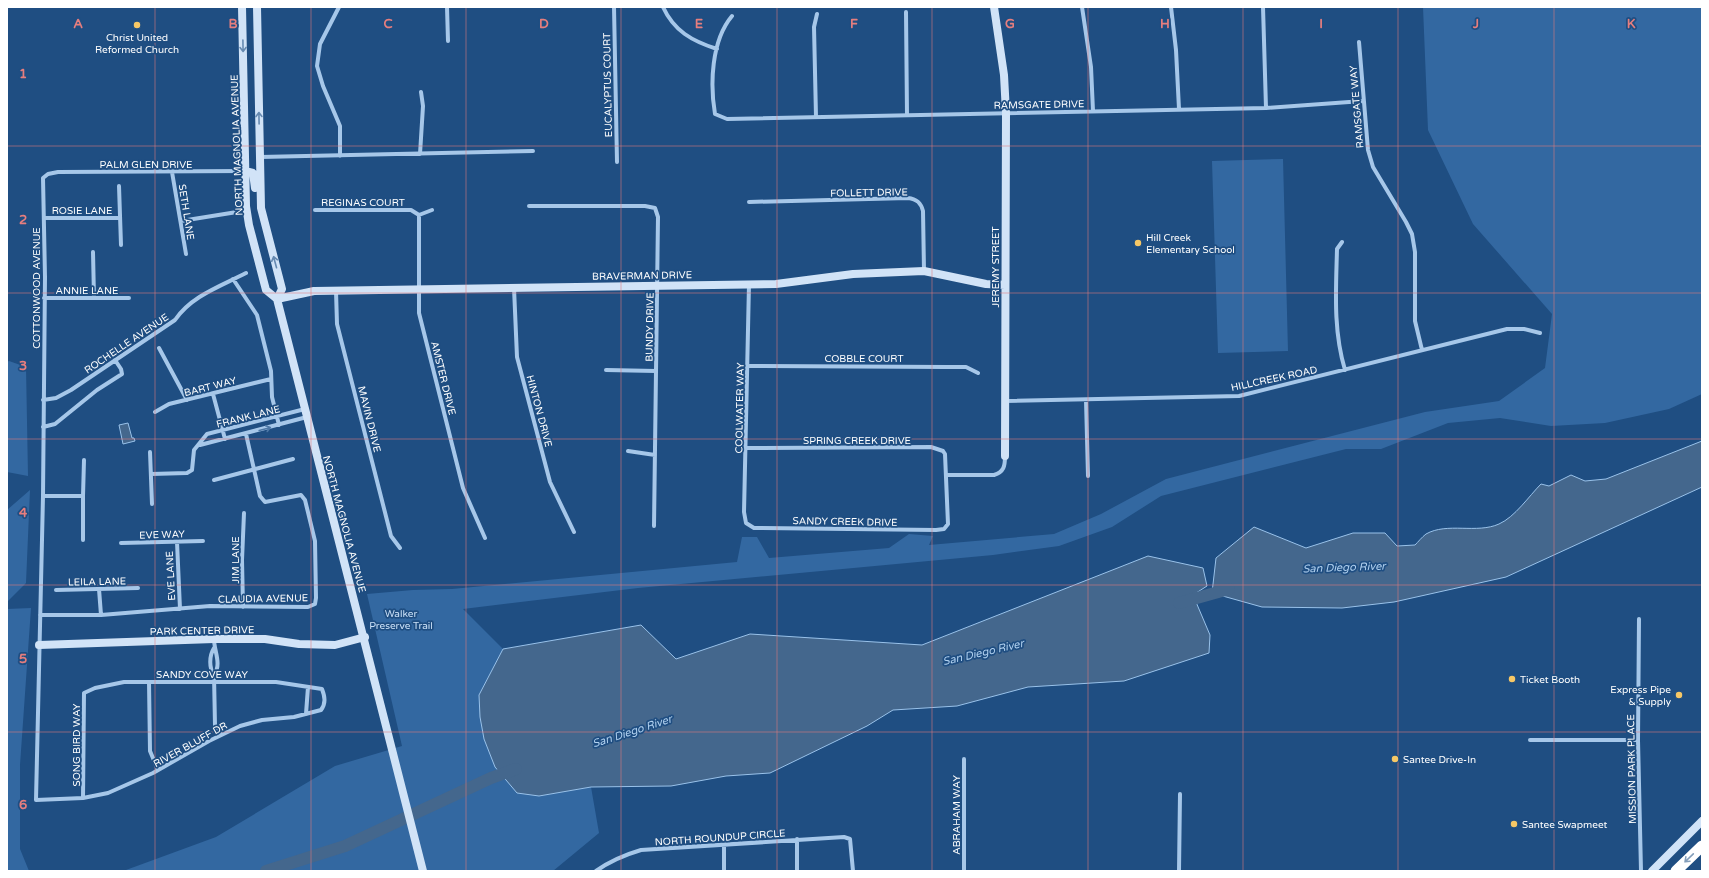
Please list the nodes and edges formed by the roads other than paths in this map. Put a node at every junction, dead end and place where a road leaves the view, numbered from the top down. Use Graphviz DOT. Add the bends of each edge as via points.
graph roads {
  1 [pos="242,7"];
  2 [pos="257,7"];
  3 [pos="339,7"];
  4 [pos="447,7"];
  5 [pos="614,7"];
  6 [pos="663,7"];
  7 [pos="994,7"];
  8 [pos="1082,7"];
  9 [pos="1171,7"];
  10 [pos="1263,7"];
  11 [pos="906,12"];
  12 [pos="817,14"];
  13 [pos="732,16"];
  14 [pos="448,41"];
  15 [pos="1359,42"];
  16 [pos="716,49"];
  17 [pos="421,92"];
  18 [pos="1363,100"];
  19 [pos="1266,108"];
  20 [pos="1178,109"];
  21 [pos="1093,111"];
  22 [pos="1006,113"];
  23 [pos="907,115"];
  24 [pos="816,117"];
  25 [pos="533,152"];
  26 [pos="420,154"];
  27 [pos="340,156"];
  28 [pos="259,157"];
  29 [pos="617,162"];
  30 [pos="245,171"];
  31 [pos="172,172"];
  32 [pos="48,174"];
  33 [pos="119,186"];
  34 [pos="749,202"];
  35 [pos="529,206"];
  36 [pos="316,210"];
  37 [pos="432,210"];
  38 [pos="237,212"];
  39 [pos="419,215"];
  40 [pos="44,218"];
  41 [pos="120,218"];
  42 [pos="262,218"];
  43 [pos="181,221"];
  44 [pos="1342,242"];
  45 [pos="121,245"];
  46 [pos="93,252"];
  47 [pos="186,254"];
  48 [pos="924,271"];
  49 [pos="246,273"];
  50 [pos="233,279"];
  51 [pos="749,284"];
  52 [pos="1005,285"];
  53 [pos="658,286"];
  54 [pos="514,288"];
  55 [pos="419,289"];
  56 [pos="336,291"];
  57 [pos="44,298"];
  58 [pos="94,298"];
  59 [pos="129,298"];
  60 [pos="277,299"];
  61 [pos="1540,333"];
  62 [pos="159,348"];
  63 [pos="1422,350"];
  64 [pos="115,360"];
  65 [pos="748,366"];
  66 [pos="606,370"];
  67 [pos="1345,370"];
  68 [pos="656,371"];
  69 [pos="978,373"];
  70 [pos="271,379"];
  71 [pos="213,394"];
  72 [pos="43,400"];
  73 [pos="187,400"];
  74 [pos="1086,400"];
  75 [pos="1005,401"];
  76 [pos="155,412"];
  77 [pos="306,413"];
  78 [pos="277,417"];
  79 [pos="279,425"];
  80 [pos="43,427"];
  81 [pos="222,431"];
  82 [pos="246,434"];
  83 [pos="224,439"];
  84 [pos="200,445"];
  85 [pos="746,448"];
  86 [pos="628,451"];
  87 [pos="150,452"];
  88 [pos="655,455"];
  89 [pos="1005,456"];
  90 [pos="293,459"];
  91 [pos="84,460"];
  92 [pos="256,470"];
  93 [pos="151,474"];
  94 [pos="947,475"];
  95 [pos="1088,476"];
  96 [pos="214,480"];
  97 [pos="42,496"];
  98 [pos="83,496"];
  99 [pos="152,504"];
  100 [pos="244,512"];
  101 [pos="654,526"];
  102 [pos="754,528"];
  103 [pos="574,532"];
  104 [pos="485,538"];
  105 [pos="83,540"];
  106 [pos="203,541"];
  107 [pos="177,542"];
  108 [pos="121,543"];
  109 [pos="400,548"];
  110 [pos="138,588"];
  111 [pos="99,589"];
  112 [pos="56,590"];
  113 [pos="243,607"];
  114 [pos="180,609"];
  115 [pos="40,615"];
  116 [pos="101,615"];
  117 [pos="1639,619"];
  118 [pos="364,637"];
  119 [pos="214,639"];
  120 [pos="39,645"];
  121 [pos="214,648"];
  122 [pos="214,675"];
  123 [pos="149,682"];
  124 [pos="214,682"];
  125 [pos="308,687"];
  126 [pos="322,689"];
  127 [pos="84,693"];
  128 [pos="306,714"];
  129 [pos="221,735"];
  130 [pos="1530,740"];
  131 [pos="1638,740"];
  132 [pos="964,759"];
  133 [pos="158,770"];
  134 [pos="1180,794"];
  135 [pos="83,798"];
  136 [pos="47,800"];
  137 [pos="1702,821"];
  138 [pos="798,840"];
  139 [pos="724,845"];
  140 [pos="1702,846"];
  141 [pos="423,871"];
  142 [pos="596,871"];
  143 [pos="724,871"];
  144 [pos="797,871"];
  145 [pos="852,871"];
  146 [pos="964,871"];
  147 [pos="1180,871"];
  148 [pos="1640,871"];
  149 [pos="1652,871"];
  150 [pos="1676,871"];
  1 -- 30 [label="street, NORTH MAGNOLIA AVENUE, one-way"];
  28 -- 2 [label="street, NORTH MAGNOLIA AVENUE, one-way"];
  3 -- 27 [label="street" via="320,44 317,66 340,126"];
  4 -- 14 [label="street"];
  5 -- 29 [label="street, EUCALYPTUS COURT"];
  6 -- 16 [label="street" via="671,21 687,36"];
  7 -- 22 [label="street, JEREMY STREET" via="1004,75"];
  8 -- 21 [label="street" via="1091,67"];
  9 -- 20 [label="street" via="1176,50"];
  10 -- 19 [label="street"];
  11 -- 23 [label="street"];
  12 -- 24 [label="street" via="814,27"];
  13 -- 16 [label="street"];
  15 -- 18 [label="street, RAMSGATE WAY"];
  16 -- 24 [label="street, RAMSGATE DRIVE" via="712,78 715,114 727,119"];
  17 -- 26 [label="street" via="423,106"];
  18 -- 19 [label="street, RAMSGATE DRIVE"];
  18 -- 63 [label="street, RAMSGATE WAY" via="1372,167 1412,234 1415,252 1415,321"];
  19 -- 20 [label="street, RAMSGATE DRIVE"];
  20 -- 21 [label="street, RAMSGATE DRIVE"];
  21 -- 22 [label="street, RAMSGATE DRIVE"];
  22 -- 23 [label="street, RAMSGATE DRIVE"];
  22 -- 52 [label="street, JEREMY STREET"];
  23 -- 24 [label="street, RAMSGATE DRIVE"];
  25 -- 26 [label="street"];
  26 -- 27 [label="street"];
  27 -- 28 [label="street"];
  28 -- 42 [label="street, NORTH MAGNOLIA AVENUE"];
  30 -- 31 [label="street, PALM GLEN DRIVE"];
  30 -- 42 [label="street" via="253,173 257,212"];
  30 -- 60 [label="street, NORTH MAGNOLIA AVENUE" via="246,206 258,262 266,290"];
  31 -- 32 [label="street, PALM GLEN DRIVE"];
  31 -- 43 [label="street, SETH LANE"];
  32 -- 40 [label="street, COTTONWOOD AVENUE" via="43,178"];
  33 -- 41 [label="street"];
  34 -- 48 [label="street, FOLLETT DRIVE" via="914,199 921,204 923,211"];
  35 -- 53 [label="street, BUNDY DRIVE" via="655,208 658,217"];
  36 -- 39 [label="street, REGINAS COURT" via="411,210"];
  37 -- 39 [label="street"];
  38 -- 43 [label="street"];
  39 -- 55 [label="street, AMSTER DRIVE"];
  40 -- 41 [label="street, ROSIE LANE"];
  40 -- 57 [label="street, COTTONWOOD AVENUE"];
  41 -- 45 [label="street"];
  60 -- 42 [label="street, NORTH MAGNOLIA AVENUE, one-way" via="282,289"];
  43 -- 47 [label="street, SETH LANE"];
  44 -- 67 [label="street" via="1337,249 1335,322"];
  46 -- 58 [label="street"];
  48 -- 51 [label="street, BRAVERMAN DRIVE" via="853,274 788,283"];
  48 -- 52 [label="street, BRAVERMAN DRIVE" via="986,284"];
  49 -- 50 [label="street, ROCHELLE AVENUE"];
  50 -- 64 [label="street, ROCHELLE AVENUE" via="182,308 175,320"];
  50 -- 70 [label="street" via="257,315"];
  51 -- 53 [label="street, BRAVERMAN DRIVE"];
  51 -- 65 [label="street, COOLWATER WAY"];
  52 -- 75 [label="street, JEREMY STREET"];
  53 -- 54 [label="street, BRAVERMAN DRIVE"];
  53 -- 68 [label="street, BUNDY DRIVE"];
  54 -- 55 [label="street, BRAVERMAN DRIVE"];
  54 -- 103 [label="street, HINTON DRIVE" via="517,357 550,482"];
  55 -- 56 [label="street, BRAVERMAN DRIVE"];
  55 -- 104 [label="street, AMSTER DRIVE" via="419,313 463,488"];
  56 -- 60 [label="street, BRAVERMAN DRIVE" via="314,291"];
  56 -- 109 [label="street, MAVIN DRIVE" via="337,324 391,536"];
  57 -- 58 [label="street, ANNIE LANE"];
  57 -- 72 [label="street, COTTONWOOD AVENUE"];
  58 -- 59 [label="street, ANNIE LANE"];
  60 -- 77 [label="street, NORTH MAGNOLIA AVENUE"];
  61 -- 63 [label="street, HILLCREEK ROAD" via="1524,329 1507,329"];
  62 -- 73 [label="street"];
  63 -- 67 [label="street, HILLCREEK ROAD"];
  64 -- 72 [label="street, ROCHELLE AVENUE" via="71,390 56,398"];
  64 -- 80 [label="street" via="122,369 122,374 97,390 56,424"];
  65 -- 69 [label="street, COBBLE COURT" via="966,367"];
  65 -- 85 [label="street, COOLWATER WAY"];
  66 -- 68 [label="street"];
  67 -- 74 [label="street, HILLCREEK ROAD" via="1239,396"];
  68 -- 88 [label="street, BUNDY DRIVE"];
  70 -- 71 [label="street, BART WAY"];
  70 -- 78 [label="street"];
  71 -- 73 [label="street, BART WAY"];
  71 -- 81 [label="street"];
  72 -- 80 [label="street, COTTONWOOD AVENUE"];
  73 -- 76 [label="street, BART WAY" via="170,404"];
  74 -- 75 [label="street, HILLCREEK ROAD"];
  74 -- 95 [label="street"];
  75 -- 89 [label="street, JEREMY STREET"];
  77 -- 78 [label="street, FRANK LANE"];
  77 -- 79 [label="street, FRANK LANE"];
  77 -- 118 [label="street, NORTH MAGNOLIA AVENUE"];
  78 -- 79 [label="street"];
  78 -- 81 [label="street, FRANK LANE"];
  82 -- 79 [label="street, FRANK LANE, one-way"];
  80 -- 97 [label="street, COTTONWOOD AVENUE"];
  81 -- 83 [label="street"];
  81 -- 84 [label="street, FRANK LANE" via="207,434"];
  82 -- 83 [label="street, FRANK LANE"];
  82 -- 92 [label="street, CLAUDIA AVENUE"];
  83 -- 84 [label="street, FRANK LANE"];
  84 -- 93 [label="street, FRANK LANE" via="194,450 192,470"];
  85 -- 94 [label="street, SPRING CREEK DRIVE" via="931,447 945,454"];
  85 -- 102 [label="street, COOLWATER WAY" via="744,512 746,523"];
  86 -- 88 [label="street"];
  87 -- 93 [label="street"];
  88 -- 101 [label="street, BUNDY DRIVE"];
  89 -- 94 [label="street, JEREMY STREET" via="1001,473"];
  90 -- 92 [label="street"];
  91 -- 98 [label="street"];
  92 -- 96 [label="street"];
  92 -- 113 [label="street, CLAUDIA AVENUE" via="260,496 265,502 301,495 305,500 315,541 316,598 315,604 308,607"];
  93 -- 99 [label="street"];
  94 -- 102 [label="street, SANDY CREEK DRIVE" via="948,524 944,529"];
  97 -- 98 [label="street"];
  97 -- 115 [label="street, COTTONWOOD AVENUE"];
  98 -- 105 [label="street"];
  100 -- 113 [label="street, JIM LANE"];
  106 -- 107 [label="street, EVE WAY"];
  107 -- 108 [label="street, EVE WAY"];
  107 -- 114 [label="street, EVE LANE"];
  110 -- 111 [label="street, LEILA LANE"];
  111 -- 112 [label="street, LEILA LANE"];
  111 -- 116 [label="street"];
  113 -- 114 [label="street, CLAUDIA AVENUE" via="210,606"];
  114 -- 116 [label="street, CLAUDIA AVENUE"];
  115 -- 116 [label="street, CLAUDIA AVENUE"];
  115 -- 120 [label="street, COTTONWOOD AVENUE"];
  117 -- 131 [label="street, MISSION PARK PLACE"];
  118 -- 119 [label="street, PARK CENTER DRIVE" via="335,645 265,639"];
  118 -- 141 [label="street, NORTH MAGNOLIA AVENUE"];
  119 -- 120 [label="street, PARK CENTER DRIVE"];
  119 -- 121 [label="street"];
  120 -- 136 [label="street, COTTONWOOD AVENUE" via="36,800"];
  121 -- 122 [label="street" via="211,654 211,670"];
  121 -- 122 [label="street" via="218,653 218,670"];
  122 -- 124 [label="street"];
  123 -- 124 [label="street, SANDY COVE WAY"];
  123 -- 127 [label="street, SANDY COVE WAY" via="124,682"];
  123 -- 133 [label="street" via="150,751"];
  124 -- 125 [label="street, SANDY COVE WAY" via="276,682"];
  124 -- 129 [label="street" via="215,726"];
  125 -- 126 [label="street, SANDY COVE WAY"];
  125 -- 128 [label="street"];
  126 -- 128 [label="street, RIVER BLUFF DR" via="325,701 322,710"];
  127 -- 135 [label="street, SONG BIRD WAY"];
  128 -- 129 [label="street, RIVER BLUFF DR" via="262,720"];
  129 -- 133 [label="street, RIVER BLUFF DR"];
  130 -- 131 [label="street"];
  131 -- 148 [label="street, MISSION PARK PLACE"];
  132 -- 146 [label="street, ABRAHAM WAY"];
  133 -- 135 [label="street, RIVER BLUFF DR" via="108,793"];
  134 -- 147 [label="street"];
  135 -- 136 [label="street, RIVER BLUFF DR"];
  137 -- 149 [label="street"];
  138 -- 139 [label="street, NORTH ROUNDUP CIRCLE"];
  138 -- 144 [label="street"];
  138 -- 145 [label="street, NORTH ROUNDUP CIRCLE" via="844,837 850,839 853,853"];
  139 -- 142 [label="street, NORTH ROUNDUP CIRCLE" via="642,850 618,858"];
  139 -- 143 [label="street"];
  140 -- 150 [label="highway, one-way"];
}
